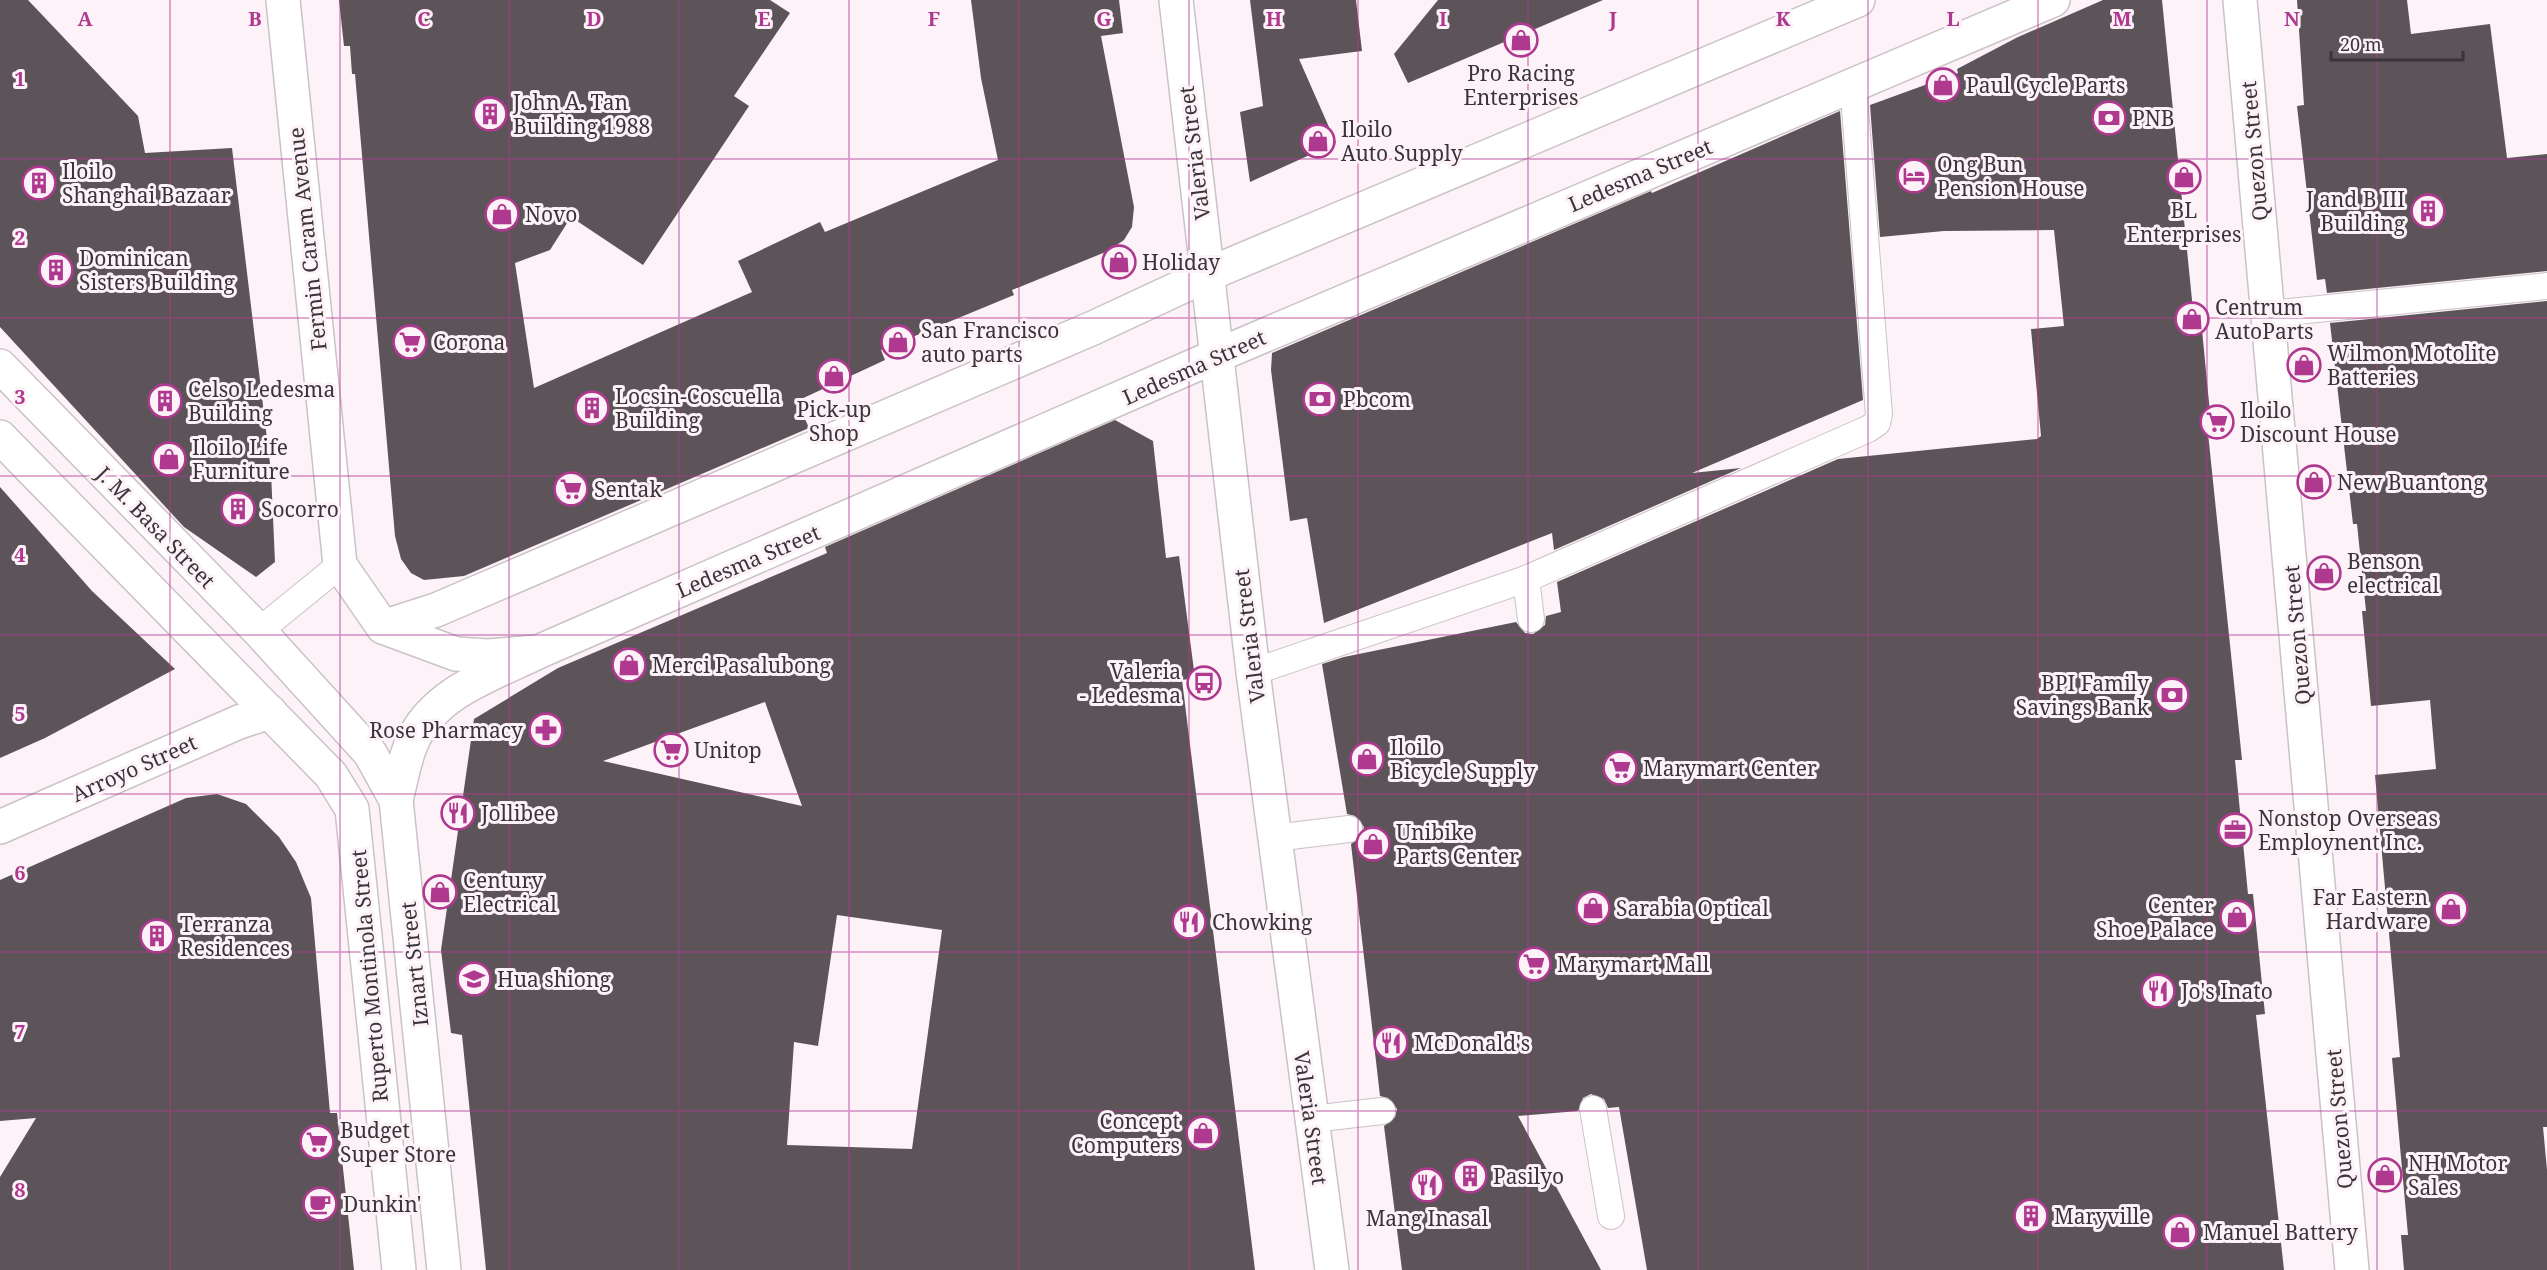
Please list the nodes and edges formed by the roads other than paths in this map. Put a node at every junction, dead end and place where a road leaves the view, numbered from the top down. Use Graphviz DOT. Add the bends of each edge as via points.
graph roads {
  1 [pos="283,0"];
  2 [pos="1176,0"];
  3 [pos="1857,0"];
  4 [pos="2053,0"];
  5 [pos="2240,0"];
  6 [pos="1853,84"];
  7 [pos="1209,274"];
  8 [pos="2547,286"];
  9 [pos="2269,314"];
  10 [pos="1216,356"];
  11 [pos="0,366"];
  12 [pos="0,436"];
  13 [pos="340,565"];
  14 [pos="1526,579"];
  15 [pos="1531,619"];
  16 [pos="383,627"];
  17 [pos="259,631"];
  18 [pos="538,652"];
  19 [pos="1253,672"];
  20 [pos="309,688"];
  21 [pos="270,712"];
  22 [pos="396,800"];
  23 [pos="0,827"];
  24 [pos="1349,829"];
  25 [pos="1274,838"];
  26 [pos="1593,1109"];
  27 [pos="1382,1111"];
  28 [pos="1312,1119"];
  29 [pos="1611,1216"];
  30 [pos="399,1270"];
  31 [pos="444,1270"];
  32 [pos="1332,1270"];
  33 [pos="2352,1270"];
  1 -- 13 [label="main road, Fermin Caram Avenue"];
  2 -- 7 [label="main road, Valeria Street"];
  3 -- 7 [label="main road"];
  4 -- 6 [label="main road, Ledesma Street"];
  5 -- 9 [label="main road, Quezon Street"];
  6 -- 10 [label="main road, Ledesma Street"];
  6 -- 14 [label="lane" via="1877,423"];
  7 -- 10 [label="main road, Valeria Street"];
  7 -- 16 [label="main road" via="446,606"];
  8 -- 9 [label="lane"];
  9 -- 33 [label="main road, Quezon Street"];
  10 -- 18 [label="main road, Ledesma Street"];
  10 -- 19 [label="main road, Valeria Street"];
  11 -- 17 [label="main road, J. M. Basa Street"];
  12 -- 21 [label="main road"];
  13 -- 16 [label="main road, Fermin Caram Avenue"];
  13 -- 17 [label="lane"];
  14 -- 15 [label="lane"];
  14 -- 19 [label="lane"];
  16 -- 18 [label="main road" via="456,654"];
  17 -- 20 [label="main road, J. M. Basa Street"];
  18 -- 22 [label="main road, Ledesma Street" via="468,686 429,714 412,742"];
  19 -- 25 [label="main road, Valeria Street"];
  20 -- 22 [label="main road, Iznart Street" via="370,753"];
  21 -- 23 [label="main road, Arroyo Street"];
  21 -- 30 [label="main road, Ruperto Montinola Street" via="331,775 352,809"];
  22 -- 31 [label="main road, Iznart Street"];
  24 -- 25 [label="lane"];
  25 -- 28 [label="main road, Valeria Street"];
  26 -- 29 [label="lane"];
  27 -- 28 [label="lane"];
  28 -- 32 [label="main road, Valeria Street"];
}
